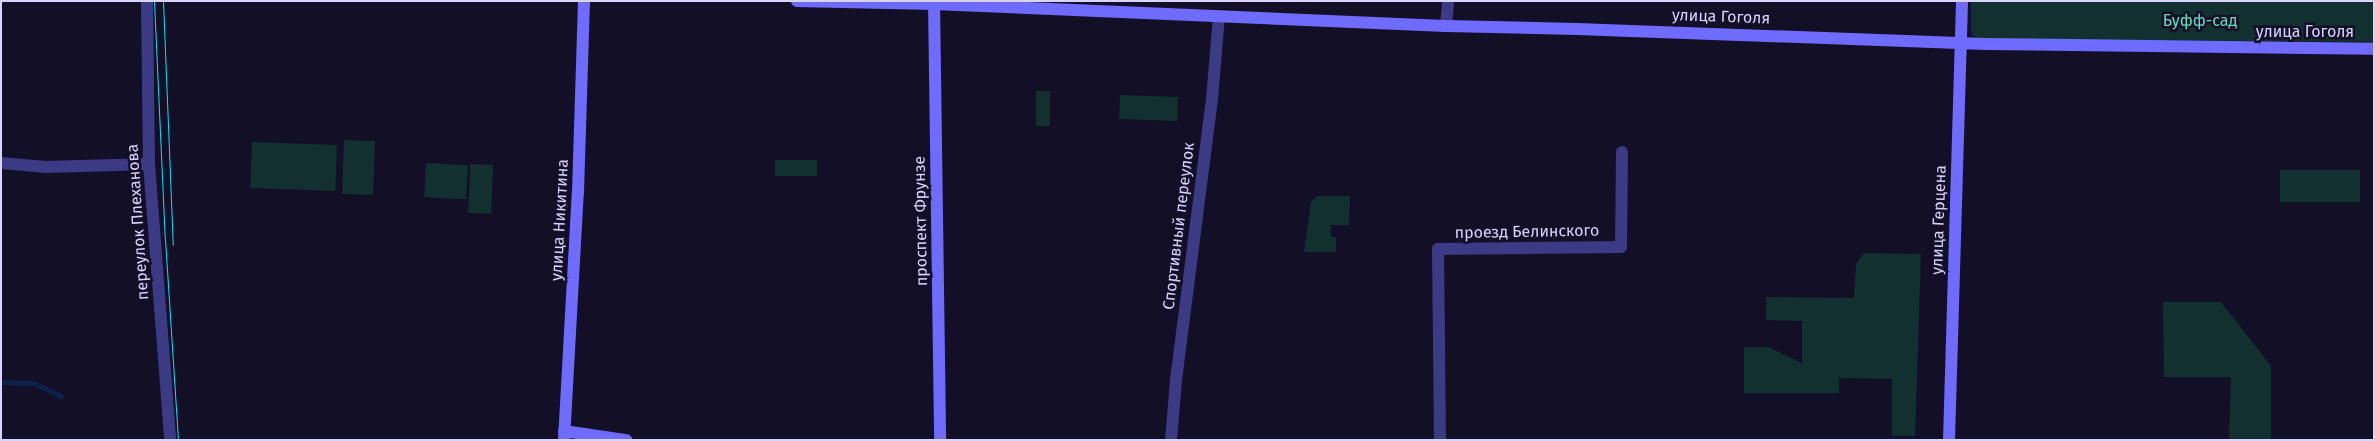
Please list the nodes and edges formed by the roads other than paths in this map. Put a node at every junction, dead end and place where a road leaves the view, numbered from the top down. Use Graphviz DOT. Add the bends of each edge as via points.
graph roads {
  1 [pos="147,1"];
  2 [pos="584,1"];
  3 [pos="797,1"];
  4 [pos="1448,1"];
  5 [pos="1962,1"];
  6 [pos="934,3"];
  7 [pos="1219,16"];
  8 [pos="1446,26"];
  9 [pos="1961,42"];
  10 [pos="2374,49"];
  11 [pos="1622,152"];
  12 [pos="1,162"];
  13 [pos="149,164"];
  14 [pos="564,436"];
  15 [pos="170,440"];
  16 [pos="626,440"];
  17 [pos="940,440"];
  18 [pos="1171,440"];
  19 [pos="1440,440"];
  20 [pos="1949,440"];
  1 -- 13 [label="street, переулок Плеханова"];
  2 -- 14 [label="street, улица Никитина" via="578,192"];
  3 -- 6 [label="street, улица Гоголя"];
  4 -- 8 [label="street"];
  5 -- 9 [label="street, улица Герцена"];
  6 -- 7 [label="street, улица Гоголя"];
  6 -- 17 [label="street, проспект Фрунзе"];
  7 -- 8 [label="street, улица Гоголя"];
  7 -- 18 [label="street, Спортивный переулок"];
  8 -- 9 [label="street, улица Гоголя"];
  9 -- 10 [label="street, улица Гоголя"];
  9 -- 20 [label="street, улица Герцена"];
  11 -- 19 [label="street, проезд Белинского" via="1621,246 1438,249"];
  12 -- 13 [label="street" via="46,167"];
  13 -- 15 [label="street, переулок Плеханова"];
  14 -- 16 [label="street"];
}
